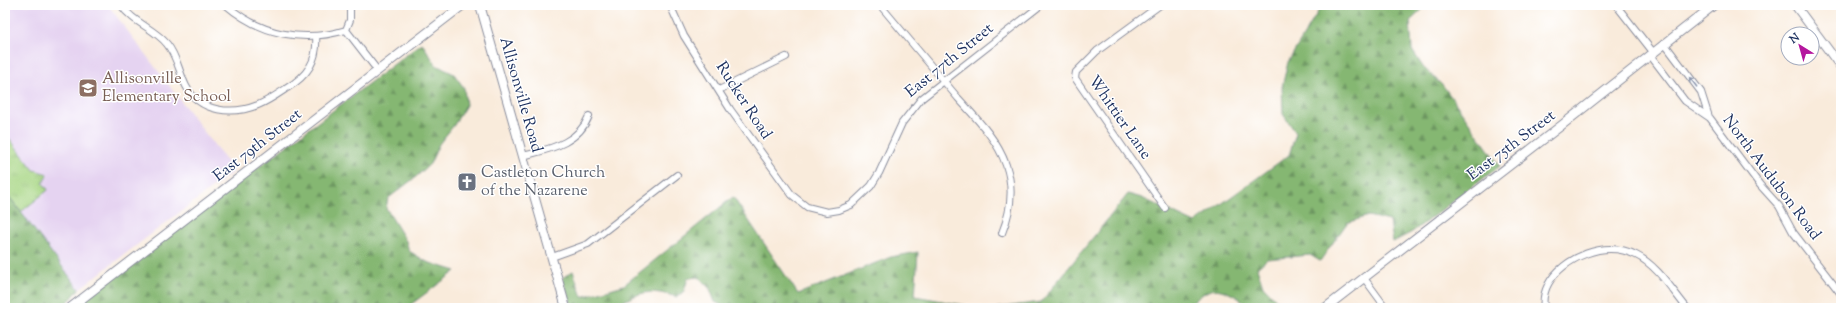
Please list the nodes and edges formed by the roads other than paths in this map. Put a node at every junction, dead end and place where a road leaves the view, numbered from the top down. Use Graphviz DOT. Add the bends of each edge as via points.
graph roads {
  1 [pos="121,5"];
  2 [pos="226,5"];
  3 [pos="350,5"];
  4 [pos="462,5"];
  5 [pos="480,5"];
  6 [pos="670,5"];
  7 [pos="880,5"];
  8 [pos="1041,5"];
  9 [pos="1160,5"];
  10 [pos="1616,5"];
  11 [pos="1714,5"];
  12 [pos="1795,5"];
  13 [pos="346,30"];
  14 [pos="316,36"];
  15 [pos="1664,43"];
  16 [pos="1651,53"];
  17 [pos="786,58"];
  18 [pos="1841,67"];
  19 [pos="378,71"];
  20 [pos="943,80"];
  21 [pos="719,90"];
  22 [pos="589,116"];
  23 [pos="1708,117"];
  24 [pos="523,156"];
  25 [pos="677,175"];
  26 [pos="804,205"];
  27 [pos="1165,208"];
  28 [pos="1002,233"];
  29 [pos="552,257"];
  30 [pos="1364,278"];
  31 [pos="1841,294"];
  32 [pos="70,308"];
  33 [pos="566,308"];
  34 [pos="1325,308"];
  35 [pos="1386,308"];
  36 [pos="1544,308"];
  37 [pos="1686,308"];
  1 -- 14 [label="street" via="132,18 166,43 194,97 206,106 220,110 238,110 258,105 300,80 315,58"];
  2 -- 14 [label="street" via="245,19 266,29"];
  3 -- 13 [label="street"];
  4 -- 19 [label="street, East 79th Street"];
  5 -- 24 [label="street, Allisonville Road"];
  6 -- 21 [label="street, Rucker Road" via="684,36"];
  7 -- 20 [label="street"];
  8 -- 20 [label="street, East 77th Street"];
  9 -- 27 [label="street, Whittier Lane" via="1097,51 1076,72 1075,78"];
  10 -- 16 [label="street, North Audubon Road"];
  11 -- 15 [label="street, East 75th Street"];
  12 -- 18 [label="street"];
  13 -- 14 [label="street"];
  13 -- 19 [label="street"];
  15 -- 16 [label="street, East 75th Street"];
  23 -- 15 [label="street, North Audubon Road, one-way" via="1701,92"];
  16 -- 23 [label="street, North Audubon Road" via="1685,101"];
  16 -- 30 [label="street, East 75th Street"];
  17 -- 21 [label="street"];
  19 -- 32 [label="street, East 79th Street"];
  20 -- 26 [label="street, East 77th Street" via="920,99 907,115 878,176 858,200 842,209 827,212"];
  20 -- 28 [label="street" via="995,143 1004,159 1010,178 1011,196"];
  21 -- 26 [label="street, Rucker Road" via="732,114 790,193"];
  22 -- 24 [label="street" via="579,132 567,142"];
  23 -- 31 [label="street, North Audubon Road" via="1779,206 1793,232"];
  24 -- 29 [label="street, Allisonville Road"];
  25 -- 29 [label="street" via="588,244"];
  29 -- 33 [label="street, Allisonville Road"];
  30 -- 34 [label="street, East 75th Street"];
  30 -- 35 [label="street"];
  36 -- 37 [label="street" via="1549,282 1558,271 1575,259 1595,251 1609,249 1635,254 1652,266"];
}
